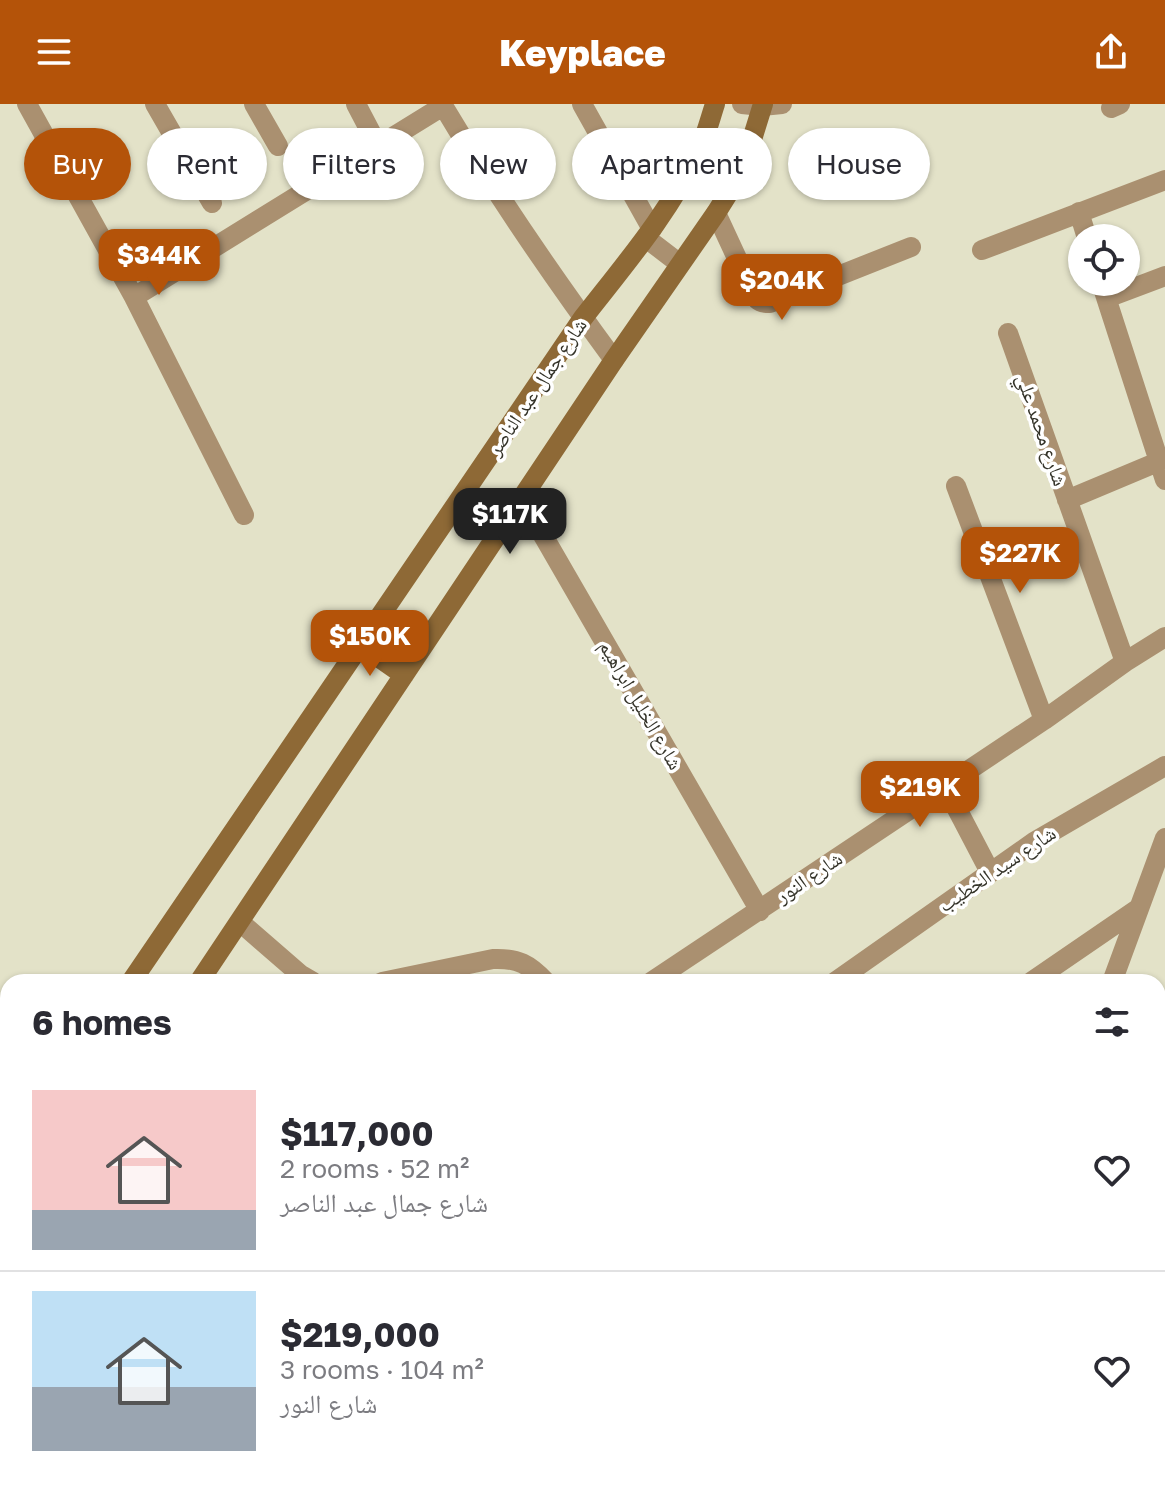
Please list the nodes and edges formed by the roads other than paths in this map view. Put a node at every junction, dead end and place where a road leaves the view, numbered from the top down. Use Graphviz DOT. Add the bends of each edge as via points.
graph roads {
  1 [pos="27,104"];
  2 [pos="155,104"];
  3 [pos="254,104"];
  4 [pos="356,104"];
  5 [pos="582,104"];
  6 [pos="715,104"];
  7 [pos="762,104"];
  8 [pos="443,105"];
  9 [pos="369,128"];
  10 [pos="407,128"];
  11 [pos="278,146"];
  12 [pos="1165,180"];
  13 [pos="291,200"];
  14 [pos="212,203"];
  15 [pos="1079,212"];
  16 [pos="716,213"];
  17 [pos="1083,224"];
  18 [pos="649,234"];
  19 [pos="911,247"];
  20 [pos="982,250"];
  21 [pos="680,264"];
  22 [pos="1165,276"];
  23 [pos="1140,282"];
  24 [pos="1106,296"];
  25 [pos="134,297"];
  26 [pos="583,318"];
  27 [pos="1008,333"];
  28 [pos="614,360"];
  29 [pos="1163,467"];
  30 [pos="956,486"];
  31 [pos="522,499"];
  32 [pos="1067,500"];
  33 [pos="244,515"];
  34 [pos="1165,637"];
  35 [pos="361,645"];
  36 [pos="1125,662"];
  37 [pos="404,675"];
  38 [pos="1044,720"];
  39 [pos="1165,766"];
  40 [pos="945,786"];
  41 [pos="1165,838"];
  42 [pos="1156,863"];
  43 [pos="990,872"];
  44 [pos="1165,886"];
  45 [pos="1139,908"];
  46 [pos="760,911"];
  47 [pos="240,922"];
  48 [pos="136,974"];
  49 [pos="204,974"];
  50 [pos="300,974"];
  51 [pos="421,974"];
  52 [pos="537,974"];
  53 [pos="663,974"];
  54 [pos="846,974"];
  55 [pos="1043,974"];
  56 [pos="1115,974"];
  1 -- 25 [label="street"];
  2 -- 14 [label="street"];
  3 -- 11 [label="street"];
  4 -- 9 [label="street"];
  5 -- 18 [label="street"];
  6 -- 18 [label="street, شارع جمال عبد الناصر" via="700,148"];
  7 -- 16 [label="street" via="746,158"];
  8 -- 10 [label="street"];
  8 -- 26 [label="street"];
  12 -- 15 [label="street"];
  13 -- 25 [label="street"];
  15 -- 17 [label="street"];
  15 -- 20 [label="street"];
  16 -- 19 [label="street" via="754,295 764,303"];
  16 -- 21 [label="street"];
  18 -- 21 [label="street"];
  18 -- 26 [label="street, شارع جمال عبد الناصر"];
  21 -- 28 [label="street"];
  22 -- 23 [label="street"];
  24 -- 29 [label="street"];
  25 -- 33 [label="street"];
  26 -- 28 [label="street"];
  26 -- 35 [label="street, شارع جمال عبد الناصر"];
  27 -- 32 [label="street, شارع محمد علي"];
  28 -- 31 [label="street"];
  29 -- 32 [label="street"];
  30 -- 38 [label="street"];
  31 -- 37 [label="street"];
  31 -- 46 [label="street, شارع الخليل ابراهيم"];
  32 -- 36 [label="street, شارع محمد علي"];
  34 -- 36 [label="street, شارع النور"];
  35 -- 37 [label="street"];
  35 -- 48 [label="street, شارع جمال عبد الناصر"];
  36 -- 38 [label="street, شارع النور"];
  37 -- 47 [label="street"];
  38 -- 40 [label="street, شارع النور"];
  39 -- 43 [label="street, شارع سيد الخطيب"];
  40 -- 43 [label="street"];
  40 -- 46 [label="street, شارع النور"];
  41 -- 42 [label="street"];
  42 -- 44 [label="street"];
  42 -- 45 [label="street"];
  43 -- 54 [label="street, شارع سيد الخطيب"];
  45 -- 55 [label="street"];
  45 -- 56 [label="street"];
  46 -- 53 [label="street, شارع النور"];
  47 -- 49 [label="street"];
  47 -- 50 [label="street"];
  51 -- 52 [label="street" via="510,958"];
}
